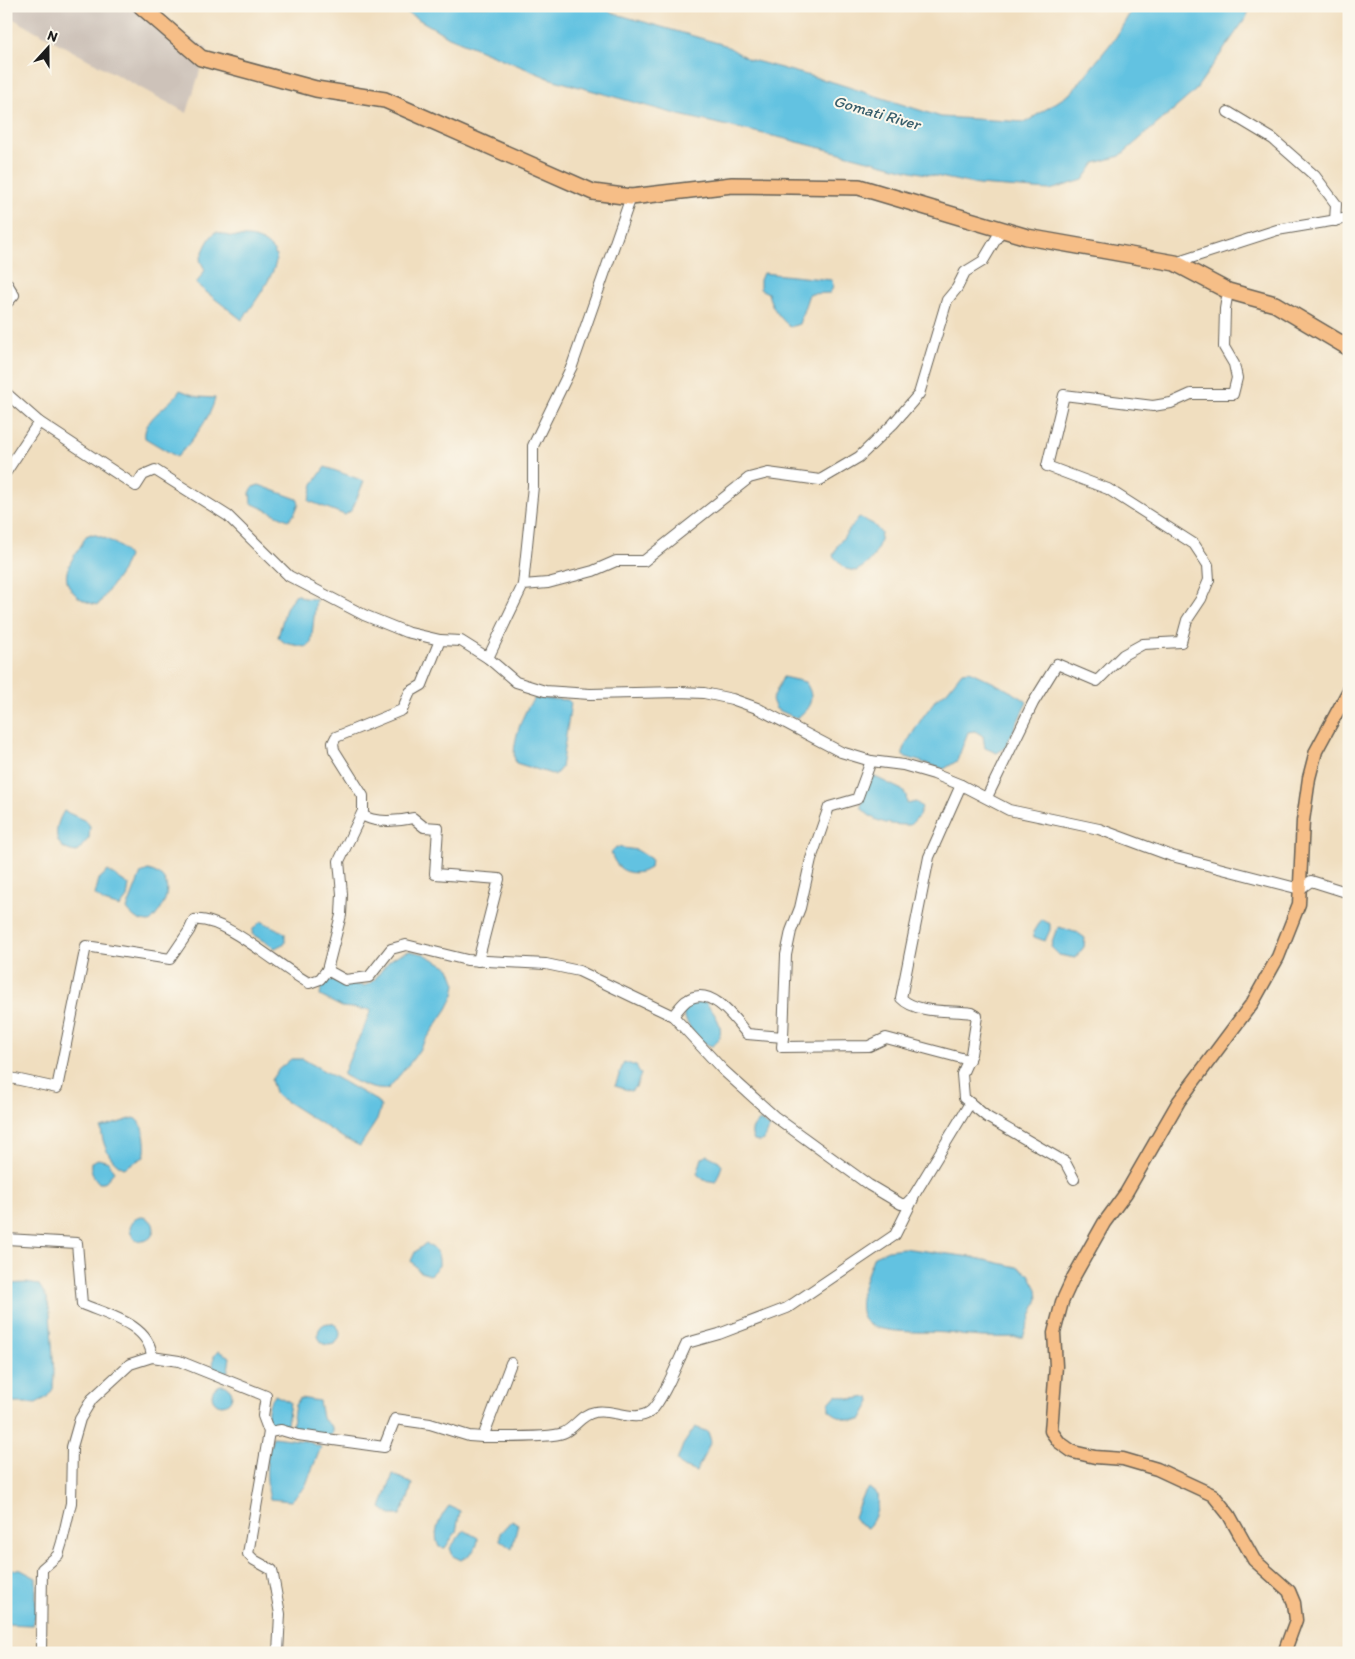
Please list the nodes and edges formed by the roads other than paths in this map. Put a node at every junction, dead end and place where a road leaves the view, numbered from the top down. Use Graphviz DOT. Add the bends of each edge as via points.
graph roads {
  1 [pos="141,6"];
  2 [pos="1228,112"];
  3 [pos="630,197"];
  4 [pos="1349,218"];
  5 [pos="1335,221"];
  6 [pos="1002,229"];
  7 [pos="1175,263"];
  8 [pos="6,282"];
  9 [pos="1228,292"];
  10 [pos="6,304"];
  11 [pos="1349,348"];
  12 [pos="6,393"];
  13 [pos="39,422"];
  14 [pos="6,472"];
  15 [pos="523,585"];
  16 [pos="440,640"];
  17 [pos="488,658"];
  18 [pos="1349,690"];
  19 [pos="871,761"];
  20 [pos="961,785"];
  21 [pos="987,797"];
  22 [pos="362,814"];
  23 [pos="1300,889"];
  24 [pos="1349,894"];
  25 [pos="478,961"];
  26 [pos="326,970"];
  27 [pos="673,1016"];
  28 [pos="783,1038"];
  29 [pos="969,1060"];
  30 [pos="6,1077"];
  31 [pos="970,1103"];
  32 [pos="1074,1179"];
  33 [pos="913,1197"];
  34 [pos="6,1239"];
  35 [pos="152,1357"];
  36 [pos="512,1363"];
  37 [pos="269,1432"];
  38 [pos="483,1438"];
  39 [pos="41,1653"];
  40 [pos="278,1653"];
  41 [pos="1284,1653"];
  1 -- 3 [label="highway" via="201,58 316,89 384,100 593,192"];
  2 -- 5 [label="street" via="1274,139 1315,176 1336,204"];
  3 -- 6 [label="highway" via="732,185 859,187"];
  3 -- 15 [label="street" via="572,366 533,446 533,486"];
  4 -- 5 [label="street"];
  5 -- 7 [label="street" via="1277,230"];
  6 -- 7 [label="highway" via="1028,237"];
  6 -- 15 [label="street" via="983,261 965,272 947,300 918,394 859,457 820,480 768,473 749,478 644,561 616,561 548,583"];
  7 -- 9 [label="highway"];
  8 -- 10 [label="street" via="14,295"];
  9 -- 11 [label="highway" via="1275,304"];
  9 -- 21 [label="street" via="1224,347 1238,378 1233,394 1191,394 1171,403 1153,406 1064,396 1047,466 1108,489 1194,544 1208,564 1209,580 1187,620 1181,642 1143,644 1123,655 1097,681 1057,664 1033,703"];
  12 -- 13 [label="street"];
  13 -- 14 [label="street"];
  13 -- 16 [label="street" via="136,486 143,475 155,470 228,516 289,576 364,615 406,632"];
  15 -- 17 [label="street"];
  16 -- 17 [label="street" via="461,641"];
  16 -- 22 [label="street" via="422,685 410,692 402,710 336,737 332,743 363,796"];
  17 -- 19 [label="street" via="516,682 545,691 704,693 732,699 842,752"];
  18 -- 23 [label="main road" via="1316,751 1309,778 1303,821"];
  19 -- 20 [label="street" via="903,765"];
  19 -- 28 [label="street" via="857,799 829,807 811,859 786,955"];
  20 -- 21 [label="street"];
  20 -- 29 [label="street" via="929,857 901,998 906,1004 976,1016"];
  21 -- 23 [label="street" via="1009,810 1099,829 1172,856"];
  22 -- 25 [label="street" via="376,819 413,818 424,827 438,828 435,874 499,879"];
  22 -- 26 [label="street" via="339,861 340,915"];
  23 -- 24 [label="street" via="1311,881"];
  23 -- 41 [label="main road" via="1299,904 1281,949 1253,1002 1179,1101 1072,1278 1054,1333 1056,1366 1051,1407 1051,1431 1073,1452 1123,1459 1157,1469 1213,1495 1230,1515 1254,1560 1289,1591 1296,1620"];
  25 -- 26 [label="street" via="406,946 391,949 369,977 345,980"];
  25 -- 27 [label="street" via="546,964 579,971"];
  26 -- 30 [label="street" via="320,978 308,983 231,931 203,919 194,920 170,959 86,946 57,1088"];
  27 -- 28 [label="street" via="687,1001 707,997 728,1010 747,1034"];
  27 -- 33 [label="street" via="723,1070 774,1116 869,1185 901,1204 906,1204"];
  28 -- 29 [label="street" via="782,1047 869,1046 886,1038"];
  29 -- 31 [label="street" via="962,1074 964,1098"];
  31 -- 32 [label="street" via="987,1117 1065,1162"];
  31 -- 33 [label="street"];
  33 -- 38 [label="street" via="895,1235 804,1298 767,1317 687,1343 659,1399 645,1414 596,1412 585,1415 563,1433"];
  34 -- 35 [label="street" via="77,1243 82,1304 128,1324 146,1336 152,1346"];
  35 -- 37 [label="street" via="179,1361 266,1396 263,1416"];
  35 -- 39 [label="street" via="130,1364 92,1399 80,1419 72,1447 71,1502 62,1542 58,1555 42,1569"];
  36 -- 38 [label="street"];
  37 -- 38 [label="street" via="281,1430 384,1448 395,1419"];
  37 -- 40 [label="street" via="248,1554 272,1570 280,1614"];
}
